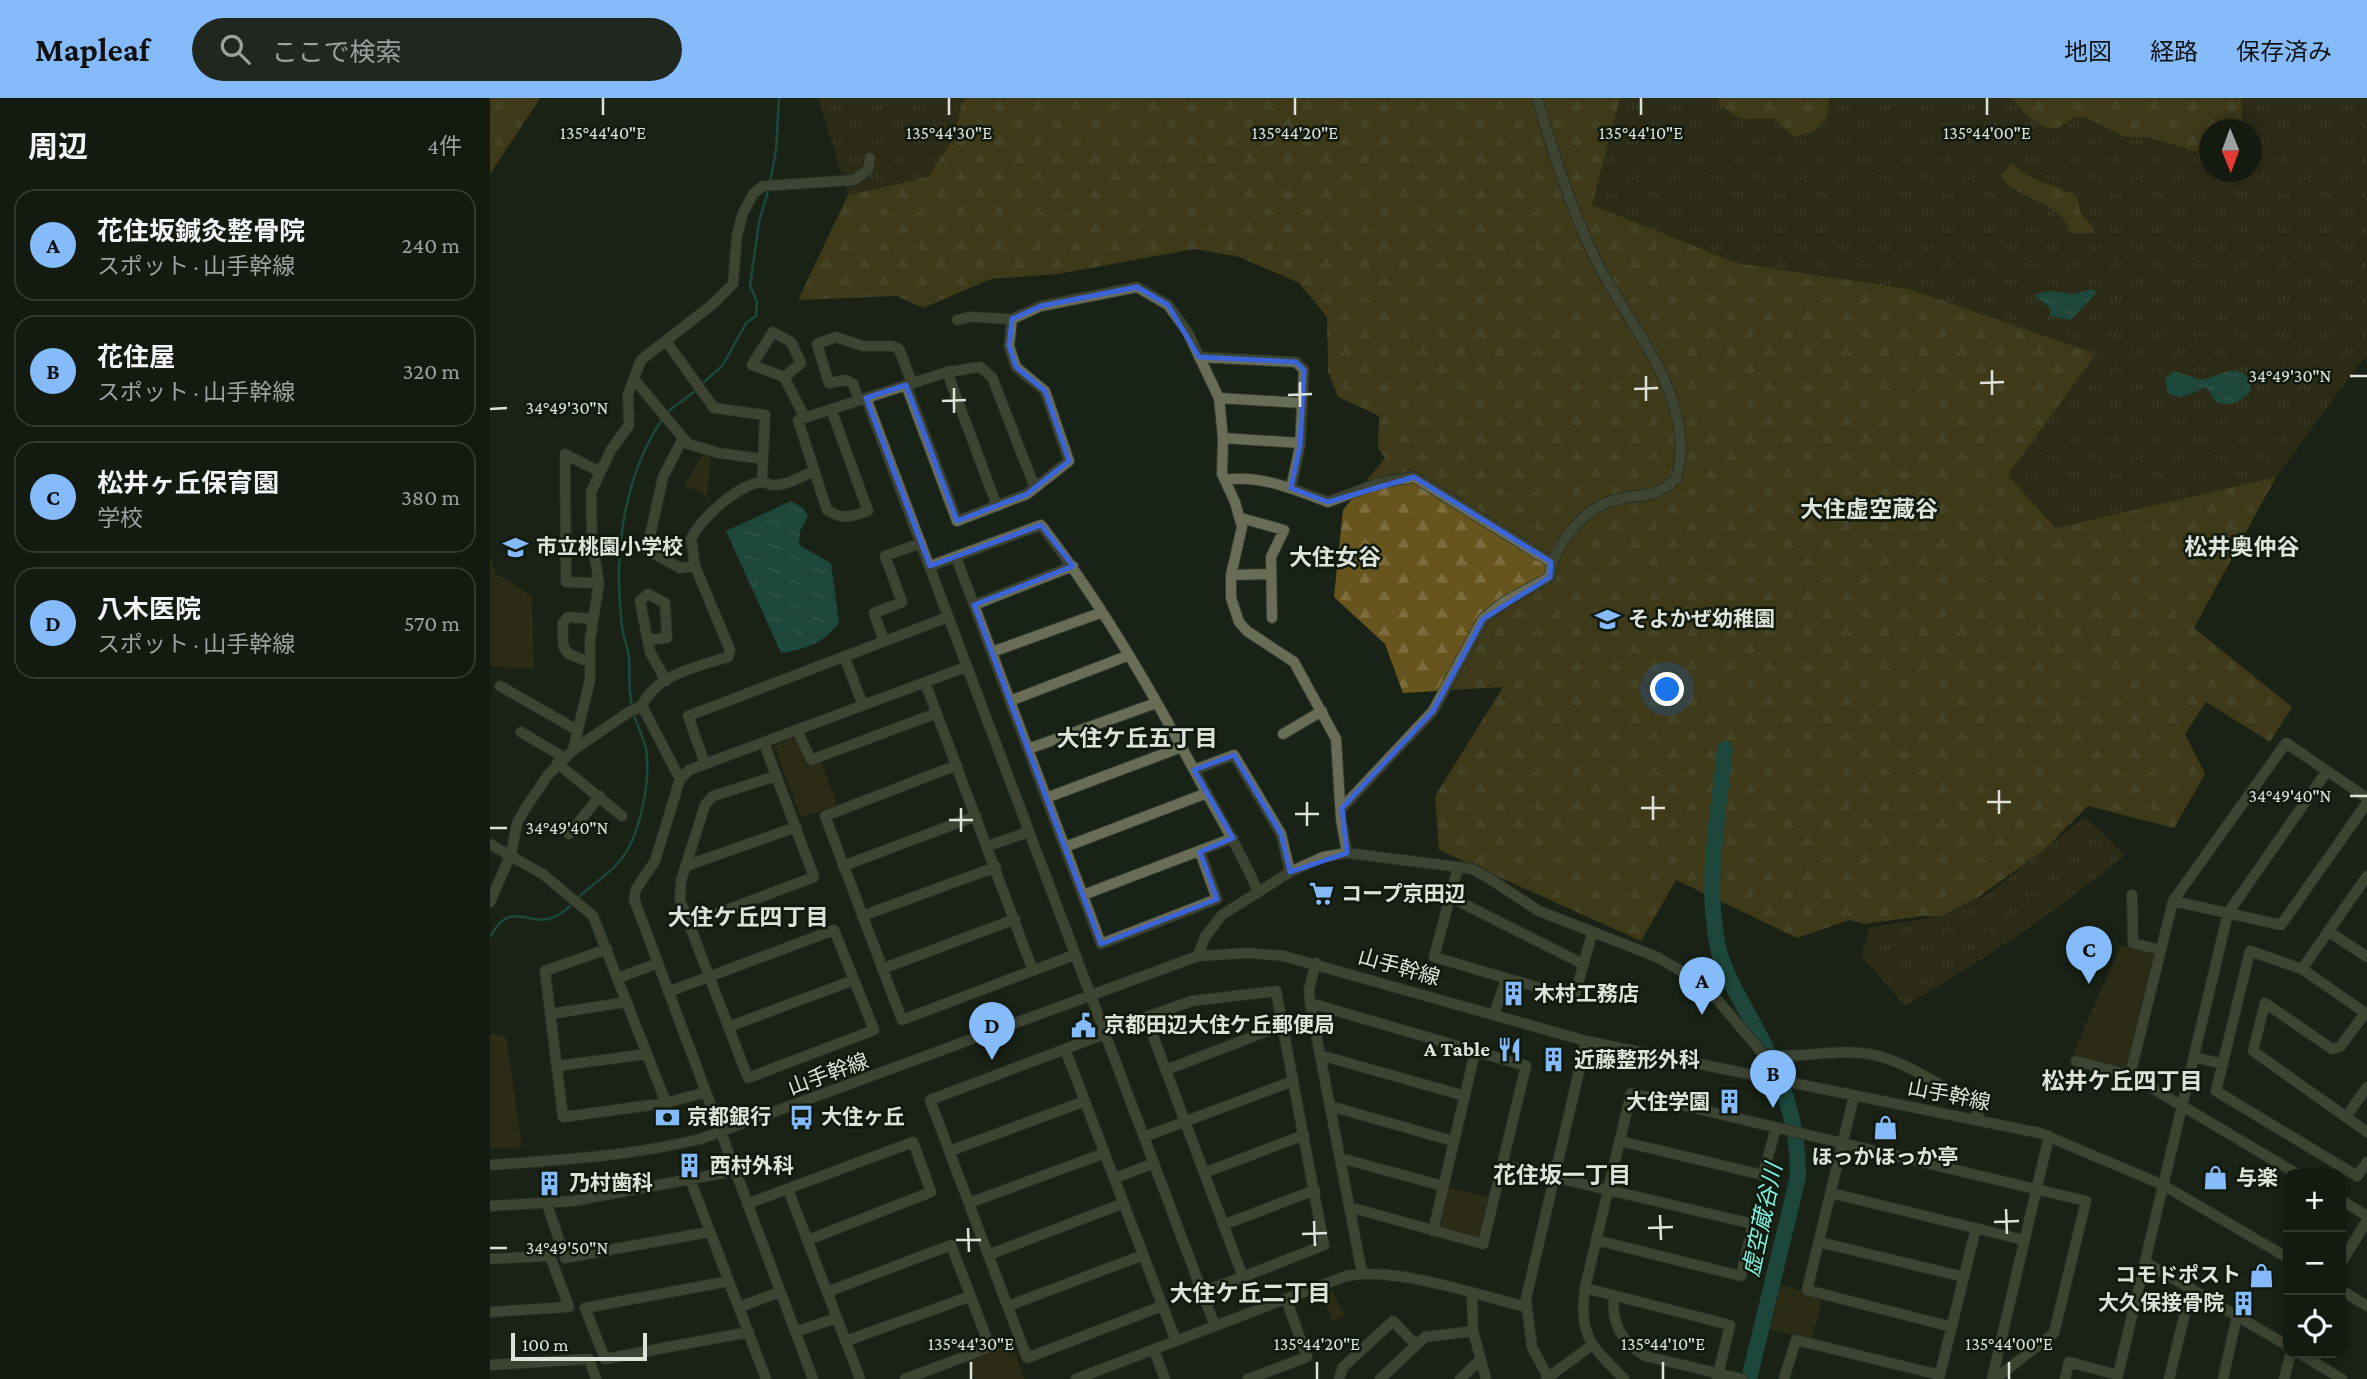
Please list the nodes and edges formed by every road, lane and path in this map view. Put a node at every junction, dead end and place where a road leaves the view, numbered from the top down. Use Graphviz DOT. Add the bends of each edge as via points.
graph roads {
  1 [pos="1537,98"];
  2 [pos="870,158"];
  3 [pos="1012,319"];
  4 [pos="957,320"];
  5 [pos="666,341"];
  6 [pos="1199,357"];
  7 [pos="947,372"];
  8 [pos="784,377"];
  9 [pos="634,379"];
  10 [pos="909,384"];
  11 [pos="1219,398"];
  12 [pos="863,399"];
  13 [pos="1302,403"];
  14 [pos="831,409"];
  15 [pos="805,418"];
  16 [pos="683,438"];
  17 [pos="1223,439"];
  18 [pos="1300,443"];
  19 [pos="763,459"];
  20 [pos="814,471"];
  21 [pos="600,472"];
  22 [pos="1225,480"];
  23 [pos="762,482"];
  24 [pos="1035,488"];
  25 [pos="1291,488"];
  26 [pos="997,506"];
  27 [pos="1241,518"];
  28 [pos="921,543"];
  29 [pos="956,557"];
  30 [pos="1551,562"];
  31 [pos="695,566"];
  32 [pos="930,566"];
  33 [pos="1073,566"];
  34 [pos="1269,574"];
  35 [pos="1231,575"];
  36 [pos="599,583"];
  37 [pos="974,605"];
  38 [pos="1100,613"];
  39 [pos="948,617"];
  40 [pos="1272,618"];
  41 [pos="593,619"];
  42 [pos="648,640"];
  43 [pos="884,641"];
  44 [pos="992,652"];
  45 [pos="844,656"];
  46 [pos="1127,656"];
  47 [pos="589,661"];
  48 [pos="966,667"];
  49 [pos="666,681"];
  50 [pos="925,682"];
  51 [pos="500,686"];
  52 [pos="1010,701"];
  53 [pos="1157,703"];
  54 [pos="863,705"];
  55 [pos="636,709"];
  56 [pos="1322,711"];
  57 [pos="937,713"];
  58 [pos="577,730"];
  59 [pos="797,730"];
  60 [pos="521,732"];
  61 [pos="1283,734"];
  62 [pos="764,743"];
  63 [pos="1182,747"];
  64 [pos="1028,749"];
  65 [pos="573,750"];
  66 [pos="560,760"];
  67 [pos="705,764"];
  68 [pos="957,765"];
  69 [pos="1194,770"];
  70 [pos="2327,771"];
  71 [pos="776,776"];
  72 [pos="680,779"];
  73 [pos="1207,793"];
  74 [pos="600,796"];
  75 [pos="1046,798"];
  76 [pos="2367,801"];
  77 [pos="1342,808"];
  78 [pos="622,816"];
  79 [pos="976,816"];
  80 [pos="796,827"];
  81 [pos="1028,832"];
  82 [pos="569,834"];
  83 [pos="1234,838"];
  84 [pos="490,844"];
  85 [pos="988,846"];
  86 [pos="1065,847"];
  87 [pos="1200,852"];
  88 [pos="1347,853"];
  89 [pos="511,854"];
  90 [pos="689,864"];
  91 [pos="844,866"];
  92 [pos="1458,866"];
  93 [pos="996,867"];
  94 [pos="1290,873"];
  95 [pos="2367,876"];
  96 [pos="1258,892"];
  97 [pos="1083,895"];
  98 [pos="2132,895"];
  99 [pos="1450,897"];
  100 [pos="2173,901"];
  101 [pos="490,902"];
  102 [pos="2228,913"];
  103 [pos="862,916"];
  104 [pos="1015,919"];
  105 [pos="689,924"];
  106 [pos="2328,931"];
  107 [pos="1592,933"];
  108 [pos="607,949"];
  109 [pos="2161,950"];
  110 [pos="1074,955"];
  111 [pos="1198,956"];
  112 [pos="2367,957"];
  113 [pos="658,963"];
  114 [pos="1316,963"];
  115 [pos="1583,964"];
  116 [pos="2302,969"];
  117 [pos="882,970"];
  118 [pos="1034,971"];
  119 [pos="707,975"];
  120 [pos="618,978"];
  121 [pos="1506,979"];
  122 [pos="854,980"];
  123 [pos="668,992"];
  124 [pos="1091,996"];
  125 [pos="627,1003"];
  126 [pos="1310,1003"];
  127 [pos="2366,1013"];
  128 [pos="550,1014"];
  129 [pos="1494,1015"];
  130 [pos="1283,1025"];
  131 [pos="728,1027"];
  132 [pos="1105,1034"];
  133 [pos="1586,1041"];
  134 [pos="1065,1049"];
  135 [pos="1475,1052"];
  136 [pos="647,1054"];
  137 [pos="1320,1055"];
  138 [pos="2194,1057"];
  139 [pos="2076,1061"];
  140 [pos="2223,1064"];
  141 [pos="557,1066"];
  142 [pos="1166,1070"];
  143 [pos="2130,1075"];
  144 [pos="1293,1081"];
  145 [pos="2367,1087"];
  146 [pos="706,1092"];
  147 [pos="1465,1096"];
  148 [pos="1854,1096"];
  149 [pos="1085,1101"];
  150 [pos="666,1103"];
  151 [pos="1330,1106"];
  152 [pos="2182,1106"];
  153 [pos="2346,1117"];
  154 [pos="1980,1121"];
  155 [pos="1185,1122"];
  156 [pos="1776,1128"];
  157 [pos="2367,1132"];
  158 [pos="721,1133"];
  159 [pos="1304,1135"];
  160 [pos="2049,1136"];
  161 [pos="1144,1137"];
  162 [pos="1453,1141"];
  163 [pos="1620,1141"];
  164 [pos="1842,1144"];
  165 [pos="950,1151"];
  166 [pos="1105,1153"];
  167 [pos="1340,1158"];
  168 [pos="2367,1162"];
  169 [pos="1154,1163"];
  170 [pos="490,1165"];
  171 [pos="1502,1165"];
  172 [pos="2289,1169"];
  173 [pos="734,1171"];
  174 [pos="1204,1173"];
  175 [pos="1553,1177"];
  176 [pos="1115,1178"];
  177 [pos="690,1179"];
  178 [pos="2163,1185"];
  179 [pos="1443,1186"];
  180 [pos="788,1189"];
  181 [pos="2036,1189"];
  182 [pos="1315,1190"];
  183 [pos="1608,1190"];
  184 [pos="1831,1193"];
  185 [pos="969,1203"];
  186 [pos="1125,1203"];
  187 [pos="2346,1203"];
  188 [pos="547,1204"];
  189 [pos="747,1204"];
  190 [pos="490,1206"];
  191 [pos="1349,1207"];
  192 [pos="2367,1218"];
  193 [pos="1223,1225"];
  194 [pos="1976,1228"];
  195 [pos="1433,1231"];
  196 [pos="709,1232"];
  197 [pos="807,1240"];
  198 [pos="1596,1240"];
  199 [pos="2024,1240"];
  200 [pos="1819,1242"];
  201 [pos="2346,1254"];
  202 [pos="988,1255"];
  203 [pos="1143,1255"];
  204 [pos="2283,1255"];
  205 [pos="490,1259"];
  206 [pos="2145,1262"];
  207 [pos="1362,1273"];
  208 [pos="1964,1276"];
  209 [pos="1243,1277"];
  210 [pos="729,1281"];
  211 [pos="1585,1288"];
  212 [pos="2190,1288"];
  213 [pos="780,1292"];
  214 [pos="827,1292"];
  215 [pos="1202,1292"];
  216 [pos="2346,1293"];
  217 [pos="1472,1294"];
  218 [pos="971,1296"];
  219 [pos="1614,1296"];
  220 [pos="1286,1299"];
  221 [pos="1008,1306"];
  222 [pos="1162,1306"];
  223 [pos="2367,1306"];
  224 [pos="739,1307"];
  225 [pos="1527,1307"];
  226 [pos="490,1312"];
  227 [pos="2238,1316"];
  228 [pos="836,1318"];
  229 [pos="1215,1326"];
  230 [pos="1952,1327"];
  231 [pos="1473,1331"];
  232 [pos="749,1332"];
  233 [pos="795,1332"];
  234 [pos="846,1341"];
  235 [pos="1176,1341"];
  236 [pos="2283,1343"];
  237 [pos="1416,1345"];
  238 [pos="1592,1345"];
  239 [pos="1154,1350"];
  240 [pos="2290,1358"];
  241 [pos="2307,1358"];
  242 [pos="1479,1361"];
  243 [pos="490,1365"];
  244 [pos="1720,1376"];
  245 [pos="1940,1377"];
  246 [pos="2117,1377"];
  247 [pos="596,1379"];
  248 [pos="766,1379"];
  249 [pos="813,1379"];
  250 [pos="860,1379"];
  251 [pos="905,1379"];
  252 [pos="1076,1379"];
  253 [pos="1165,1379"];
  254 [pos="1248,1379"];
  255 [pos="1339,1379"];
  256 [pos="1380,1379"];
  257 [pos="1460,1379"];
  258 [pos="1486,1379"];
  259 [pos="1548,1379"];
  260 [pos="1624,1379"];
  261 [pos="1742,1379"];
  262 [pos="1784,1379"];
  263 [pos="1994,1379"];
  264 [pos="2065,1379"];
  265 [pos="2169,1379"];
  266 [pos="2222,1379"];
  267 [pos="2284,1379"];
  268 [pos="2342,1379"];
  1 -- 30 [label="street" via="1560,177 1593,256 1663,377 1680,434 1676,479 1649,496 1615,499 1598,506 1565,539"];
  2 -- 5 [label="street" via="868,170 855,180 764,186 753,194 737,235 733,284"];
  3 -- 4 [label="street"];
  3 -- 6 [label="street" via="1041,306 1137,287 1168,305"];
  3 -- 24 [label="street" via="1009,346 1016,367 1045,391 1069,460"];
  5 -- 9 [label="street" via="641,360"];
  5 -- 19 [label="street" via="714,408 765,415"];
  6 -- 11 [label="street"];
  6 -- 13 [label="street" via="1296,362 1304,370"];
  7 -- 10 [label="street"];
  7 -- 24 [label="street" via="980,367 992,377"];
  7 -- 26 [label="street"];
  8 -- 8 [label="street" via="801,363 792,342 773,332 752,365"];
  8 -- 15 [label="street"];
  9 -- 16 [label="street"];
  9 -- 21 [label="street" via="628,394 629,425"];
  10 -- 12 [label="street"];
  10 -- 12 [label="street" via="899,349 863,346 836,337 817,344 830,383 846,380"];
  10 -- 26 [label="street" via="957,521"];
  11 -- 13 [label="street"];
  11 -- 17 [label="street"];
  12 -- 14 [label="street"];
  12 -- 28 [label="street"];
  13 -- 18 [label="street"];
  14 -- 15 [label="street"];
  14 -- 20 [label="street" via="868,511 848,519 827,510"];
  15 -- 20 [label="street" via="799,420"];
  16 -- 19 [label="street" via="703,449"];
  16 -- 31 [label="street" via="663,477 647,550 680,568"];
  17 -- 18 [label="street"];
  17 -- 22 [label="street"];
  18 -- 25 [label="street"];
  19 -- 23 [label="street"];
  20 -- 23 [label="street" via="786,483"];
  21 -- 36 [label="street" via="591,492"];
  21 -- 36 [label="street" via="565,454 566,582"];
  22 -- 25 [label="street" via="1244,477"];
  22 -- 27 [label="street"];
  23 -- 31 [label="street" via="707,513 691,539"];
  24 -- 26 [label="street"];
  25 -- 30 [label="street" via="1328,502 1379,483 1414,477"];
  27 -- 34 [label="street" via="1284,530 1270,557"];
  27 -- 35 [label="street"];
  28 -- 32 [label="street"];
  28 -- 43 [label="street" via="885,556 902,602 874,613"];
  29 -- 32 [label="street"];
  29 -- 33 [label="street" via="1041,525"];
  29 -- 37 [label="street"];
  30 -- 77 [label="street" via="1550,577 1543,583 1504,602 1483,619 1433,710"];
  31 -- 49 [label="street" via="730,650 728,657 698,664"];
  32 -- 39 [label="street"];
  33 -- 37 [label="street"];
  33 -- 38 [label="street"];
  34 -- 35 [label="street"];
  34 -- 40 [label="street"];
  35 -- 56 [label="street" via="1231,598 1239,622 1261,643 1294,662"];
  36 -- 41 [label="street"];
  37 -- 44 [label="street"];
  38 -- 44 [label="street"];
  38 -- 46 [label="street"];
  39 -- 43 [label="street"];
  39 -- 48 [label="street"];
  41 -- 47 [label="street"];
  41 -- 47 [label="street" via="568,617 563,623 562,648 567,655"];
  42 -- 42 [label="street" via="667,638 665,603 649,594 640,601"];
  42 -- 49 [label="street"];
  43 -- 45 [label="street"];
  44 -- 52 [label="street"];
  45 -- 54 [label="street"];
  45 -- 67 [label="street" via="688,716"];
  46 -- 52 [label="street"];
  46 -- 53 [label="street"];
  47 -- 58 [label="street" via="590,680"];
  48 -- 50 [label="street"];
  48 -- 81 [label="street"];
  49 -- 55 [label="street" via="652,689"];
  50 -- 54 [label="street"];
  50 -- 57 [label="street"];
  51 -- 58 [label="street"];
  52 -- 64 [label="street"];
  53 -- 63 [label="street"];
  53 -- 64 [label="street"];
  54 -- 59 [label="street"];
  55 -- 65 [label="street"];
  55 -- 72 [label="street"];
  56 -- 61 [label="street"];
  56 -- 77 [label="street" via="1339,746"];
  57 -- 59 [label="street" via="811,760"];
  57 -- 68 [label="street"];
  58 -- 65 [label="street"];
  59 -- 62 [label="street"];
  60 -- 66 [label="street"];
  62 -- 67 [label="street"];
  62 -- 71 [label="street"];
  63 -- 69 [label="street"];
  63 -- 75 [label="street"];
  64 -- 75 [label="street"];
  65 -- 66 [label="street"];
  66 -- 74 [label="street"];
  66 -- 89 [label="street" via="517,823"];
  67 -- 72 [label="street"];
  68 -- 79 [label="street"];
  68 -- 91 [label="street" via="825,816"];
  69 -- 73 [label="street"];
  69 -- 94 [label="street" via="1234,755 1280,834"];
  70 -- 76 [label="street"];
  70 -- 100 [label="street" via="2286,743"];
  70 -- 102 [label="street"];
  71 -- 80 [label="street"];
  71 -- 90 [label="street" via="713,796 705,805"];
  72 -- 113 [label="street" via="655,862 634,899"];
  73 -- 83 [label="street"];
  73 -- 86 [label="street"];
  74 -- 78 [label="street"];
  74 -- 82 [label="street"];
  75 -- 86 [label="street"];
  76 -- 102 [label="street" via="2281,925"];
  77 -- 88 [label="street"];
  79 -- 85 [label="street"];
  79 -- 91 [label="street"];
  80 -- 90 [label="street"];
  80 -- 105 [label="street" via="814,877"];
  81 -- 85 [label="street"];
  81 -- 110 [label="street"];
  83 -- 87 [label="street"];
  83 -- 96 [label="street"];
  84 -- 89 [label="street"];
  85 -- 93 [label="street"];
  86 -- 97 [label="street"];
  87 -- 97 [label="street"];
  87 -- 97 [label="street" via="1217,898 1101,944"];
  88 -- 92 [label="street"];
  88 -- 94 [label="street" via="1323,857"];
  89 -- 101 [label="street"];
  89 -- 108 [label="street" via="593,916"];
  90 -- 105 [label="street" via="681,881 680,900"];
  91 -- 103 [label="street"];
  92 -- 99 [label="street"];
  92 -- 107 [label="street" via="1490,879 1539,911"];
  93 -- 103 [label="street"];
  93 -- 104 [label="street"];
  94 -- 96 [label="street"];
  95 -- 106 [label="street"];
  96 -- 111 [label="street" via="1211,927"];
  98 -- 109 [label="street" via="2133,943"];
  99 -- 115 [label="street"];
  99 -- 121 [label="street" via="1434,957"];
  100 -- 102 [label="street"];
  100 -- 109 [label="street"];
  102 -- 138 [label="street"];
  103 -- 117 [label="street"];
  104 -- 117 [label="street"];
  104 -- 118 [label="street"];
  105 -- 119 [label="street"];
  106 -- 112 [label="street"];
  106 -- 116 [label="street"];
  107 -- 115 [label="street"];
  107 -- 154 [label="street" via="1657,957 1690,976 1715,997 1763,1054 1860,1052 1880,1057 1975,1105"];
  108 -- 120 [label="street"];
  108 -- 128 [label="street" via="545,971"];
  109 -- 143 [label="street"];
  110 -- 118 [label="street"];
  110 -- 124 [label="street"];
  111 -- 114 [label="street, 山手幹線" via="1248,953"];
  111 -- 124 [label="street, 山手幹線"];
  113 -- 120 [label="street"];
  113 -- 123 [label="street"];
  114 -- 126 [label="street"];
  114 -- 129 [label="street, 山手幹線"];
  115 -- 121 [label="street" via="1574,998"];
  116 -- 127 [label="street"];
  116 -- 140 [label="street" via="2250,951"];
  117 -- 118 [label="street" via="902,1020"];
  119 -- 122 [label="street" via="834,930"];
  119 -- 123 [label="street"];
  119 -- 131 [label="street"];
  120 -- 125 [label="street"];
  121 -- 129 [label="street"];
  122 -- 131 [label="street"];
  122 -- 131 [label="street" via="874,1030 791,1063 747,1078"];
  123 -- 146 [label="street"];
  124 -- 132 [label="street"];
  124 -- 158 [label="street, 山手幹線"];
  125 -- 128 [label="street"];
  125 -- 136 [label="street"];
  126 -- 135 [label="street"];
  126 -- 137 [label="street"];
  127 -- 153 [label="street" via="2340,1047 2332,1049 2264,1003 2253,1051"];
  128 -- 141 [label="street"];
  129 -- 133 [label="street, 山手幹線"];
  130 -- 142 [label="street"];
  130 -- 142 [label="street" via="1276,990 1192,1001 1146,1017"];
  130 -- 144 [label="street"];
  132 -- 134 [label="street"];
  132 -- 161 [label="street"];
  133 -- 148 [label="street, 山手幹線"];
  133 -- 175 [label="street"];
  134 -- 149 [label="street"];
  134 -- 165 [label="street" via="930,1100"];
  135 -- 147 [label="street"];
  135 -- 171 [label="street" via="1526,1066"];
  136 -- 141 [label="street"];
  136 -- 150 [label="street"];
  137 -- 147 [label="street"];
  137 -- 151 [label="street"];
  138 -- 140 [label="street"];
  138 -- 152 [label="street"];
  139 -- 143 [label="street"];
  140 -- 168 [label="street" via="2216,1091 2357,1176"];
  141 -- 150 [label="street" via="563,1117"];
  142 -- 155 [label="street"];
  143 -- 152 [label="street"];
  144 -- 155 [label="street"];
  144 -- 159 [label="street"];
  145 -- 153 [label="street"];
  146 -- 150 [label="street"];
  146 -- 158 [label="street"];
  147 -- 162 [label="street"];
  148 -- 154 [label="street, 山手幹線"];
  148 -- 164 [label="street"];
  149 -- 165 [label="street"];
  149 -- 166 [label="street"];
  151 -- 162 [label="street"];
  151 -- 167 [label="street"];
  152 -- 172 [label="street"];
  152 -- 178 [label="street"];
  153 -- 157 [label="street"];
  154 -- 160 [label="street, 山手幹線"];
  155 -- 161 [label="street"];
  155 -- 174 [label="street"];
  156 -- 163 [label="street" via="1763,1175"];
  156 -- 163 [label="street" via="1631,1093"];
  156 -- 164 [label="street"];
  158 -- 170 [label="street, 山手幹線" via="658,1149"];
  158 -- 173 [label="street"];
  159 -- 174 [label="street"];
  159 -- 182 [label="street"];
  160 -- 178 [label="street, 山手幹線"];
  160 -- 181 [label="street"];
  161 -- 169 [label="street"];
  162 -- 179 [label="street"];
  163 -- 183 [label="street"];
  164 -- 181 [label="street"];
  164 -- 184 [label="street"];
  165 -- 185 [label="street"];
  166 -- 176 [label="street"];
  166 -- 185 [label="street"];
  167 -- 179 [label="street"];
  167 -- 191 [label="street"];
  169 -- 176 [label="street"];
  169 -- 215 [label="street"];
  171 -- 175 [label="street"];
  171 -- 195 [label="street" via="1483,1244"];
  173 -- 177 [label="street"];
  173 -- 189 [label="street"];
  174 -- 193 [label="street"];
  175 -- 183 [label="street"];
  175 -- 225 [label="street"];
  176 -- 186 [label="street"];
  177 -- 188 [label="street"];
  177 -- 196 [label="street"];
  178 -- 204 [label="street, 山手幹線"];
  178 -- 206 [label="street"];
  179 -- 195 [label="street"];
  180 -- 189 [label="street"];
  180 -- 197 [label="street"];
  180 -- 197 [label="street" via="913,1142 931,1192"];
  181 -- 199 [label="street"];
  181 -- 263 [label="street" via="2087,1201 2054,1333"];
  182 -- 193 [label="street"];
  182 -- 209 [label="street" via="1324,1245"];
  183 -- 198 [label="street"];
  183 -- 198 [label="street" via="1754,1224 1741,1276"];
  184 -- 194 [label="street"];
  184 -- 200 [label="street"];
  185 -- 202 [label="street"];
  186 -- 202 [label="street"];
  186 -- 203 [label="street"];
  187 -- 192 [label="street"];
  188 -- 190 [label="street"];
  188 -- 196 [label="street" via="565,1258"];
  189 -- 213 [label="street"];
  191 -- 195 [label="street"];
  191 -- 207 [label="street"];
  192 -- 201 [label="street"];
  193 -- 209 [label="street"];
  194 -- 199 [label="street"];
  194 -- 208 [label="street"];
  196 -- 210 [label="street"];
  197 -- 214 [label="street"];
  198 -- 211 [label="street"];
  199 -- 263 [label="street"];
  200 -- 208 [label="street"];
  200 -- 230 [label="street" via="1807,1290"];
  202 -- 221 [label="street"];
  203 -- 221 [label="street"];
  203 -- 222 [label="street"];
  205 -- 226 [label="street" via="550,1256 569,1307"];
  206 -- 212 [label="street"];
  206 -- 246 [label="street"];
  207 -- 217 [label="street"];
  207 -- 220 [label="street"];
  208 -- 230 [label="street"];
  209 -- 215 [label="street"];
  210 -- 224 [label="street"];
  210 -- 232 [label="street" via="585,1308 605,1359"];
  211 -- 219 [label="street"];
  211 -- 238 [label="street" via="1581,1316"];
  212 -- 227 [label="street"];
  212 -- 265 [label="street"];
  213 -- 224 [label="street"];
  213 -- 233 [label="street"];
  214 -- 218 [label="street" via="951,1245"];
  214 -- 228 [label="street"];
  215 -- 229 [label="street"];
  216 -- 223 [label="street"];
  217 -- 225 [label="street"];
  217 -- 231 [label="street"];
  218 -- 234 [label="street"];
  218 -- 251 [label="street" via="990,1347"];
  219 -- 244 [label="street" via="1612,1316 1634,1348 1645,1356"];
  219 -- 244 [label="street" via="1730,1325"];
  220 -- 229 [label="street"];
  220 -- 254 [label="street" via="1307,1357"];
  221 -- 222 [label="street" via="1027,1358"];
  222 -- 235 [label="street"];
  224 -- 232 [label="street"];
  225 -- 259 [label="street" via="1532,1347"];
  227 -- 236 [label="street"];
  227 -- 266 [label="street"];
  228 -- 233 [label="street"];
  228 -- 234 [label="street"];
  229 -- 235 [label="street"];
  230 -- 245 [label="street"];
  231 -- 237 [label="street" via="1425,1337"];
  231 -- 242 [label="street"];
  232 -- 248 [label="street"];
  233 -- 249 [label="street"];
  234 -- 250 [label="street"];
  235 -- 239 [label="street"];
  237 -- 255 [label="street" via="1392,1321 1343,1367"];
  237 -- 256 [label="street"];
  238 -- 259 [label="street"];
  238 -- 260 [label="street"];
  239 -- 252 [label="street"];
  239 -- 253 [label="street"];
  240 -- 267 [label="street"];
  241 -- 268 [label="street"];
  242 -- 257 [label="street"];
  242 -- 258 [label="street"];
  243 -- 247 [label="street" via="589,1359"];
  244 -- 261 [label="street"];
  245 -- 262 [label="street" via="1796,1340"];
  246 -- 264 [label="street" via="2069,1362"];
}
